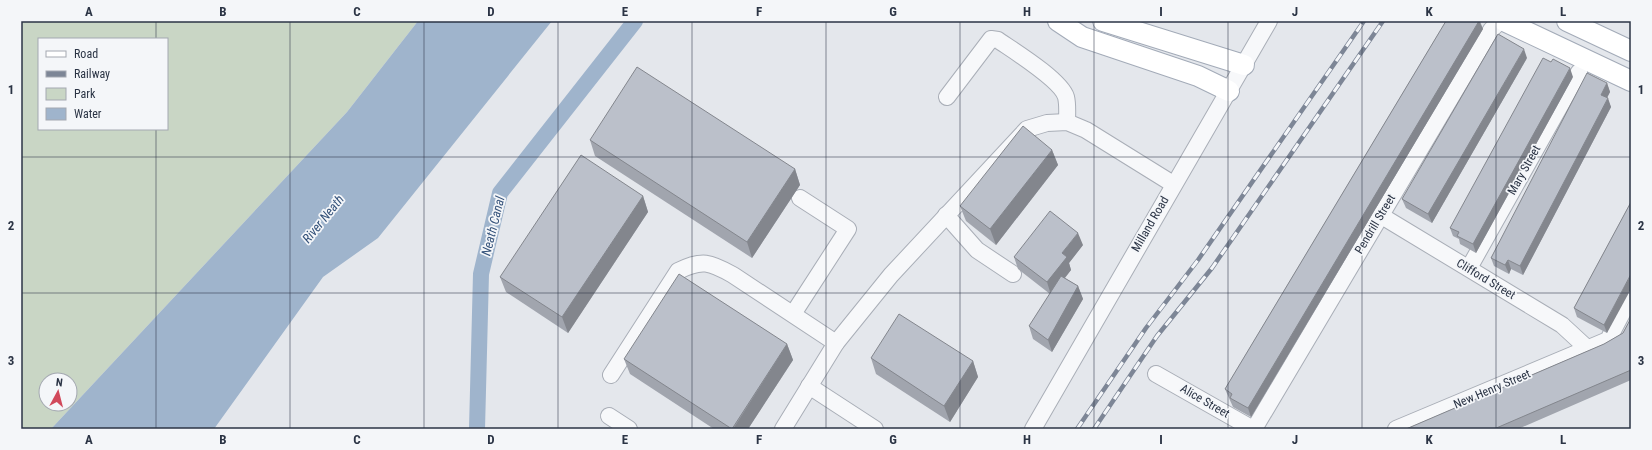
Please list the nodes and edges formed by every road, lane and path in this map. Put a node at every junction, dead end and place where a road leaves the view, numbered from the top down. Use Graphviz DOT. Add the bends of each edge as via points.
graph roads {
  1 [pos="1058,21"];
  2 [pos="1103,21"];
  3 [pos="1268,21"];
  4 [pos="1500,21"];
  5 [pos="1504,21"];
  6 [pos="1567,21"];
  7 [pos="1631,51"];
  8 [pos="1560,64"];
  9 [pos="1244,65"];
  10 [pos="1579,72"];
  11 [pos="1631,81"];
  12 [pos="1605,85"];
  13 [pos="1229,91"];
  14 [pos="947,97"];
  15 [pos="1067,122"];
  16 [pos="1173,184"];
  17 [pos="800,198"];
  18 [pos="946,215"];
  19 [pos="1380,215"];
  20 [pos="1469,268"];
  21 [pos="1012,274"];
  22 [pos="1631,296"];
  23 [pos="793,314"];
  24 [pos="836,343"];
  25 [pos="1588,349"];
  26 [pos="1156,374"];
  27 [pos="611,375"];
  28 [pos="809,386"];
  29 [pos="609,416"];
  30 [pos="629,429"];
  31 [pos="783,429"];
  32 [pos="875,429"];
  33 [pos="1033,429"];
  34 [pos="1254,429"];
  35 [pos="1396,429"];
  1 -- 13 [label="main road" via="1082,38 1198,76"];
  2 -- 9 [label="main road"];
  3 -- 9 [label="street, Milland Road"];
  4 -- 19 [label="street, Pendrill Street" via="1491,30"];
  5 -- 11 [label="main road"];
  6 -- 7 [label="main road"];
  8 -- 10 [label="street"];
  9 -- 13 [label="street, Milland Road"];
  10 -- 12 [label="street"];
  10 -- 20 [label="street, Mary Street"];
  13 -- 16 [label="street, Milland Road"];
  14 -- 15 [label="street" via="991,39 998,40 1049,76 1061,88 1066,97"];
  15 -- 16 [label="street" via="1086,130"];
  15 -- 18 [label="street" via="1046,123 1026,129"];
  16 -- 33 [label="street, Milland Road"];
  17 -- 23 [label="street" via="848,229"];
  18 -- 21 [label="street" via="977,250"];
  18 -- 24 [label="street" via="891,274"];
  19 -- 20 [label="street, Clifford Street"];
  19 -- 34 [label="street, Pendrill Street"];
  20 -- 25 [label="street, Clifford Street" via="1562,325"];
  22 -- 25 [label="street, New Henry Street" via="1608,340"];
  23 -- 24 [label="street"];
  23 -- 27 [label="street" via="716,265 695,263 678,270"];
  24 -- 28 [label="street"];
  25 -- 35 [label="street, New Henry Street"];
  26 -- 34 [label="street, Alice Street"];
  28 -- 31 [label="street"];
  28 -- 32 [label="street"];
  29 -- 30 [label="street"];
}
